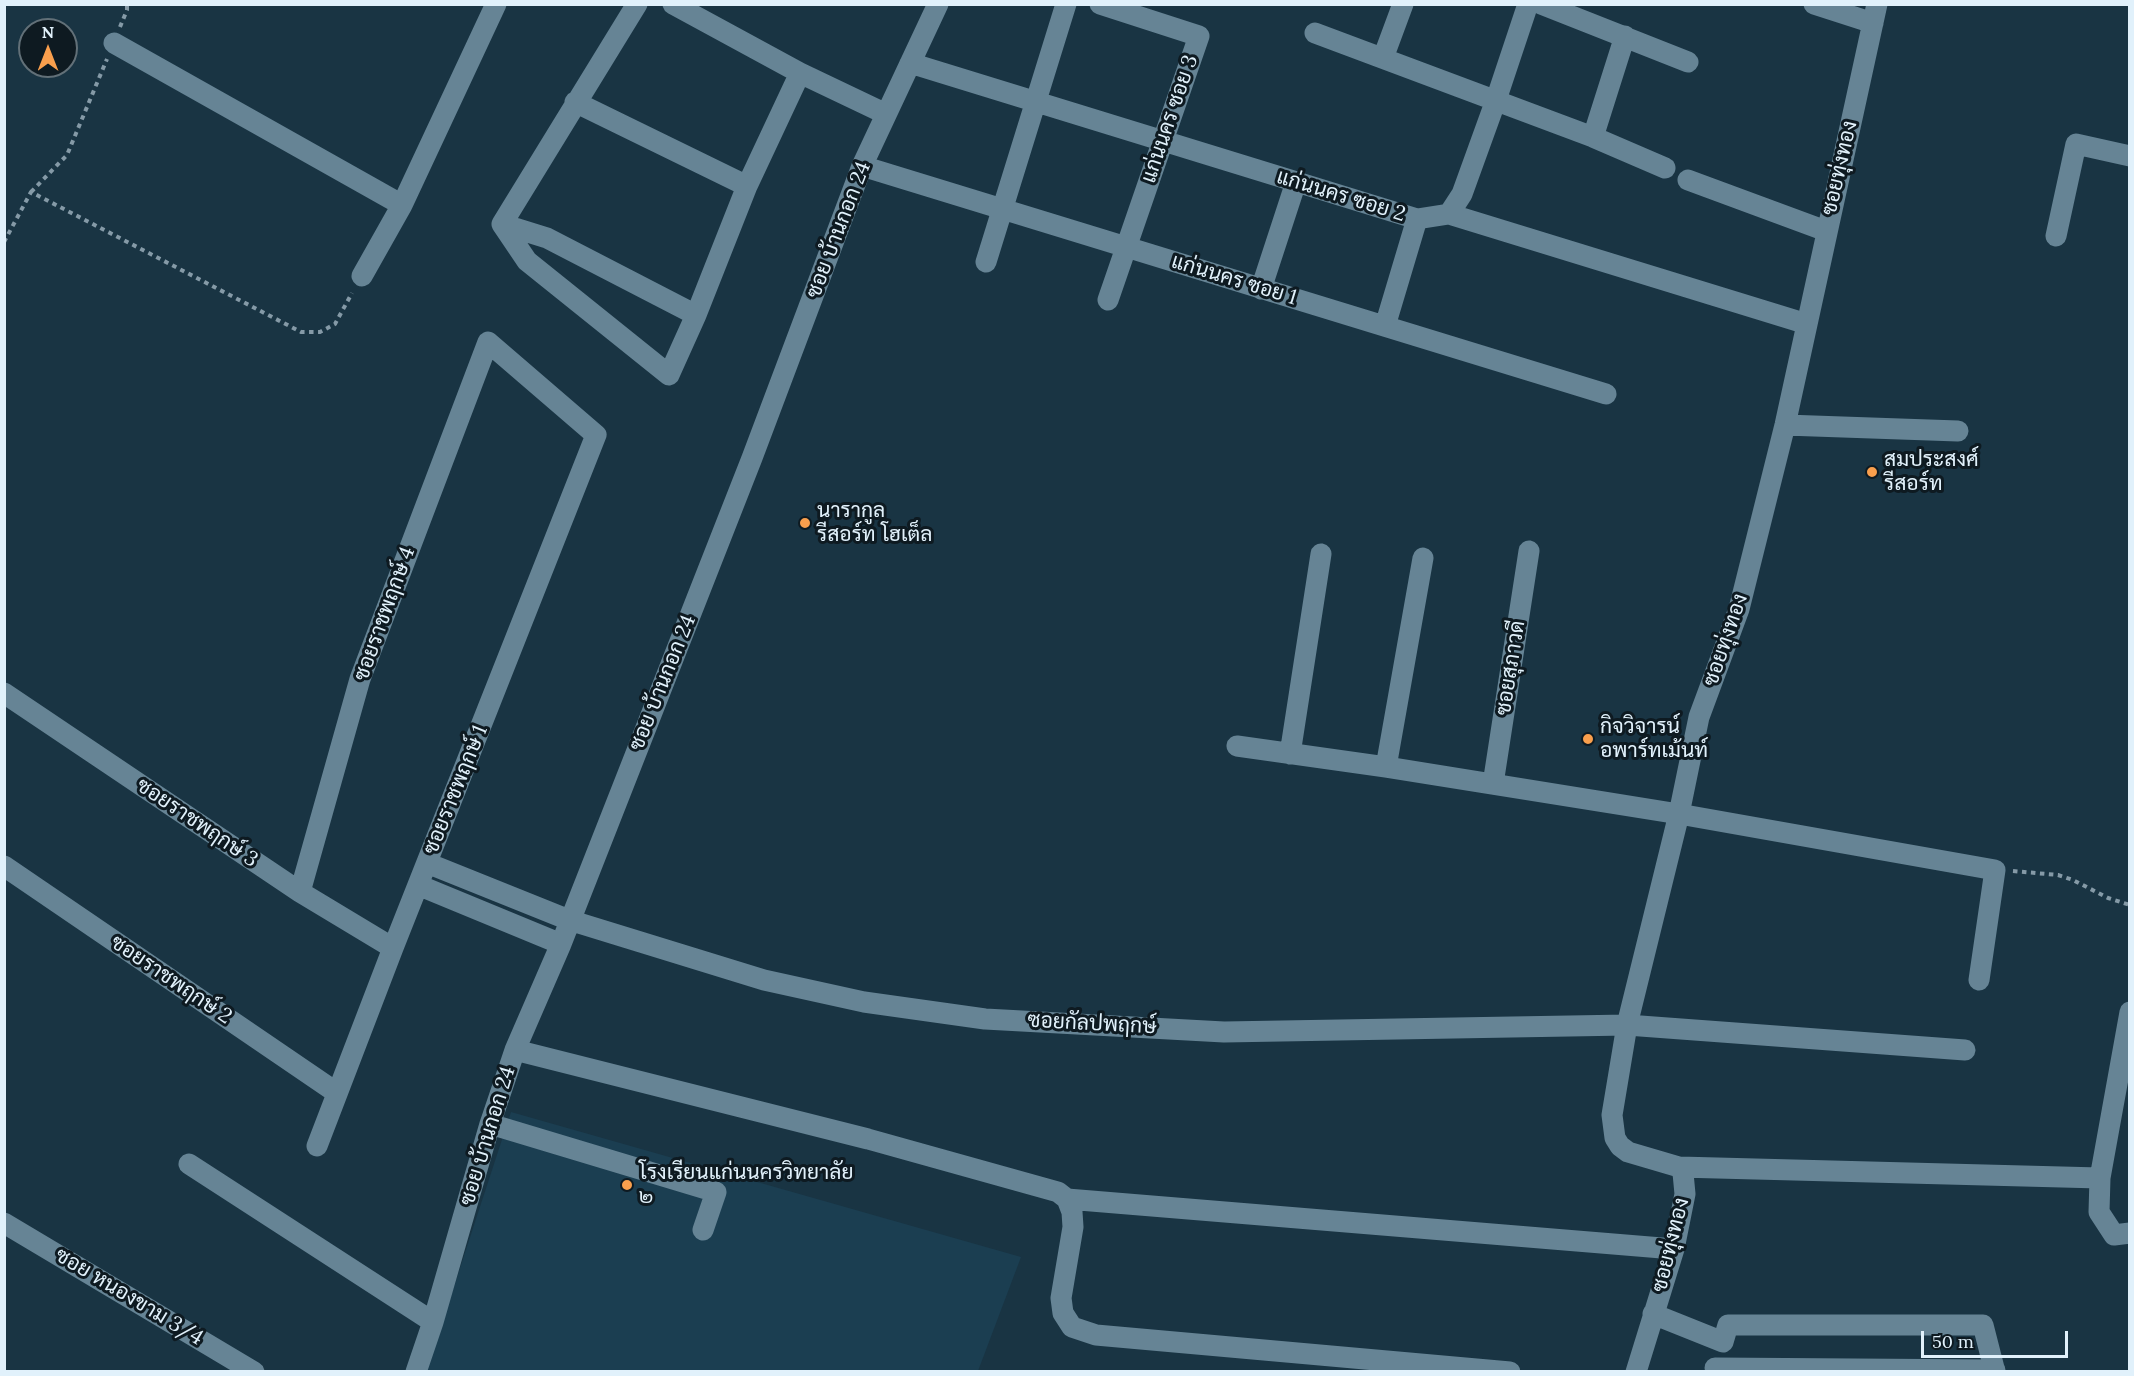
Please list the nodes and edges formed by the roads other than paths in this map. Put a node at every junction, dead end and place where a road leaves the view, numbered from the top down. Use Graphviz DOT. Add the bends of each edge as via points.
graph roads {
  1 [pos="496,4"];
  2 [pos="638,4"];
  3 [pos="674,4"];
  4 [pos="938,4"];
  5 [pos="1066,4"];
  6 [pos="1100,4"];
  7 [pos="1403,4"];
  8 [pos="1528,4"];
  9 [pos="1541,4"];
  10 [pos="1814,4"];
  11 [pos="1875,14"];
  12 [pos="1314,33"];
  13 [pos="1625,36"];
  14 [pos="114,43"];
  15 [pos="1383,58"];
  16 [pos="1688,62"];
  17 [pos="910,63"];
  18 [pos="800,73"];
  19 [pos="1496,100"];
  20 [pos="1036,101"];
  21 [pos="575,102"];
  22 [pos="886,114"];
  23 [pos="1593,136"];
  24 [pos="1163,140"];
  25 [pos="2130,156"];
  26 [pos="862,166"];
  27 [pos="1665,168"];
  28 [pos="1688,180"];
  29 [pos="1296,182"];
  30 [pos="747,186"];
  31 [pos="402,205"];
  32 [pos="1002,210"];
  33 [pos="1449,214"];
  34 [pos="1417,219"];
  35 [pos="502,224"];
  36 [pos="1826,231"];
  37 [pos="2056,236"];
  38 [pos="1126,247"];
  39 [pos="986,262"];
  40 [pos="362,276"];
  41 [pos="1261,289"];
  42 [pos="1108,300"];
  43 [pos="696,315"];
  44 [pos="1807,324"];
  45 [pos="1385,326"];
  46 [pos="1606,394"];
  47 [pos="1785,425"];
  48 [pos="1958,431"];
  49 [pos="596,435"];
  50 [pos="1529,551"];
  51 [pos="1321,554"];
  52 [pos="1423,558"];
  53 [pos="4,693"];
  54 [pos="1237,746"];
  55 [pos="1290,754"];
  56 [pos="1386,767"];
  57 [pos="1493,784"];
  58 [pos="1678,814"];
  59 [pos="427,863"];
  60 [pos="4,866"];
  61 [pos="418,885"];
  62 [pos="300,892"];
  63 [pos="568,920"];
  64 [pos="561,944"];
  65 [pos="393,948"];
  66 [pos="1979,980"];
  67 [pos="2130,1012"];
  68 [pos="1627,1025"];
  69 [pos="515,1050"];
  70 [pos="1965,1050"];
  71 [pos="2126,1055"];
  72 [pos="338,1093"];
  73 [pos="490,1124"];
  74 [pos="317,1146"];
  75 [pos="189,1164"];
  76 [pos="1678,1167"];
  77 [pos="2100,1178"];
  78 [pos="1067,1198"];
  79 [pos="4,1223"];
  80 [pos="703,1230"];
  81 [pos="2130,1233"];
  82 [pos="1674,1249"];
  83 [pos="1653,1314"];
  84 [pos="433,1322"];
  85 [pos="1723,1342"];
  86 [pos="1714,1370"];
  87 [pos="254,1371"];
  88 [pos="416,1371"];
  89 [pos="1510,1371"];
  90 [pos="1635,1371"];
  91 [pos="1995,1371"];
  1 -- 31 [label="street"];
  2 -- 21 [label="street"];
  3 -- 18 [label="street"];
  4 -- 17 [label="street, ซอย บ้านกอก 24"];
  5 -- 20 [label="street"];
  6 -- 24 [label="street, แก่นนคร ซอย 3" via="1199,36"];
  7 -- 15 [label="street"];
  8 -- 19 [label="street"];
  9 -- 13 [label="street"];
  10 -- 11 [label="street"];
  11 -- 36 [label="street, ซอยทุ่งทอง"];
  12 -- 15 [label="street"];
  13 -- 16 [label="street"];
  13 -- 23 [label="street"];
  14 -- 31 [label="street"];
  15 -- 19 [label="street"];
  17 -- 20 [label="street, แก่นนคร ซอย 2"];
  17 -- 22 [label="street, ซอย บ้านกอก 24"];
  18 -- 22 [label="street"];
  18 -- 30 [label="street"];
  19 -- 23 [label="street"];
  19 -- 33 [label="street" via="1462,194"];
  20 -- 24 [label="street, แก่นนคร ซอย 2"];
  20 -- 32 [label="street"];
  21 -- 30 [label="street"];
  21 -- 35 [label="street"];
  22 -- 26 [label="street, ซอย บ้านกอก 24"];
  23 -- 27 [label="street"];
  24 -- 29 [label="street, แก่นนคร ซอย 2"];
  24 -- 38 [label="street, แก่นนคร ซอย 3"];
  25 -- 37 [label="street" via="2076,144"];
  26 -- 32 [label="street, แก่นนคร ซอย 1"];
  26 -- 63 [label="street, ซอย บ้านกอก 24" via="752,458"];
  28 -- 36 [label="street"];
  29 -- 34 [label="street, แก่นนคร ซอย 2"];
  29 -- 41 [label="street"];
  30 -- 43 [label="street"];
  31 -- 40 [label="street"];
  32 -- 38 [label="street, แก่นนคร ซอย 1"];
  32 -- 39 [label="street"];
  33 -- 34 [label="street, แก่นนคร ซอย 2"];
  33 -- 44 [label="street, แก่นนคร ซอย 2"];
  34 -- 45 [label="street"];
  35 -- 43 [label="street" via="547,238"];
  35 -- 43 [label="street" via="527,261 669,375"];
  36 -- 44 [label="street, ซอยทุ่งทอง"];
  38 -- 41 [label="street, แก่นนคร ซอย 1"];
  38 -- 42 [label="street, แก่นนคร ซอย 3"];
  41 -- 45 [label="street, แก่นนคร ซอย 1"];
  44 -- 47 [label="street, ซอยทุ่งทอง"];
  45 -- 46 [label="street, แก่นนคร ซอย 1"];
  47 -- 48 [label="street"];
  47 -- 58 [label="street, ซอยทุ่งทอง" via="1739,609 1699,717"];
  49 -- 59 [label="street, ซอยราชพฤกษ์ 1"];
  49 -- 62 [label="street, ซอยราชพฤกษ์ 4" via="488,342 360,679"];
  50 -- 57 [label="street, ซอยสุภาวดี"];
  51 -- 55 [label="street"];
  52 -- 56 [label="street"];
  53 -- 62 [label="street, ซอยราชพฤกษ์ 3"];
  54 -- 55 [label="street"];
  55 -- 56 [label="street"];
  56 -- 57 [label="street"];
  57 -- 58 [label="street"];
  58 -- 66 [label="street" via="1995,870"];
  58 -- 68 [label="street, ซอยทุ่งทอง"];
  59 -- 61 [label="street, ซอยราชพฤกษ์ 1"];
  59 -- 63 [label="street, ซอยกัลปพฤกษ์"];
  60 -- 72 [label="street, ซอยราชพฤกษ์ 2"];
  61 -- 64 [label="street"];
  61 -- 65 [label="street, ซอยราชพฤกษ์ 1"];
  62 -- 65 [label="street, ซอยราชพฤกษ์ 3"];
  63 -- 64 [label="street, ซอย บ้านกอก 24"];
  63 -- 68 [label="street, ซอยกัลปพฤกษ์" via="764,980 864,1002 985,1018 1224,1032"];
  64 -- 69 [label="street, ซอย บ้านกอก 24"];
  65 -- 72 [label="street, ซอยราชพฤกษ์ 1"];
  67 -- 71 [label="street"];
  68 -- 70 [label="street, ซอยกัลปพฤกษ์"];
  68 -- 76 [label="street, ซอยทุ่งทอง" via="1612,1115 1615,1138 1628,1152"];
  69 -- 73 [label="street, ซอย บ้านกอก 24"];
  69 -- 78 [label="street" via="868,1139 1058,1192"];
  71 -- 77 [label="street"];
  72 -- 74 [label="street, ซอยราชพฤกษ์ 1"];
  73 -- 80 [label="street" via="716,1192"];
  73 -- 84 [label="street, ซอย บ้านกอก 24"];
  75 -- 84 [label="street"];
  76 -- 77 [label="street"];
  76 -- 82 [label="street, ซอยทุ่งทอง" via="1683,1173 1685,1194"];
  77 -- 81 [label="street" via="2099,1212 2114,1235"];
  78 -- 82 [label="street"];
  78 -- 89 [label="street" via="1073,1227 1060,1298 1071,1327 1096,1335"];
  79 -- 87 [label="street, ซอย หนองขาม 3/4"];
  82 -- 83 [label="street, ซอยทุ่งทอง"];
  83 -- 85 [label="street"];
  83 -- 90 [label="street, ซอยทุ่งทอง"];
  84 -- 88 [label="street, ซอย บ้านกอก 24"];
  85 -- 86 [label="street"];
  85 -- 91 [label="street" via="1728,1325 1983,1325"];
  86 -- 91 [label="street"];
}
